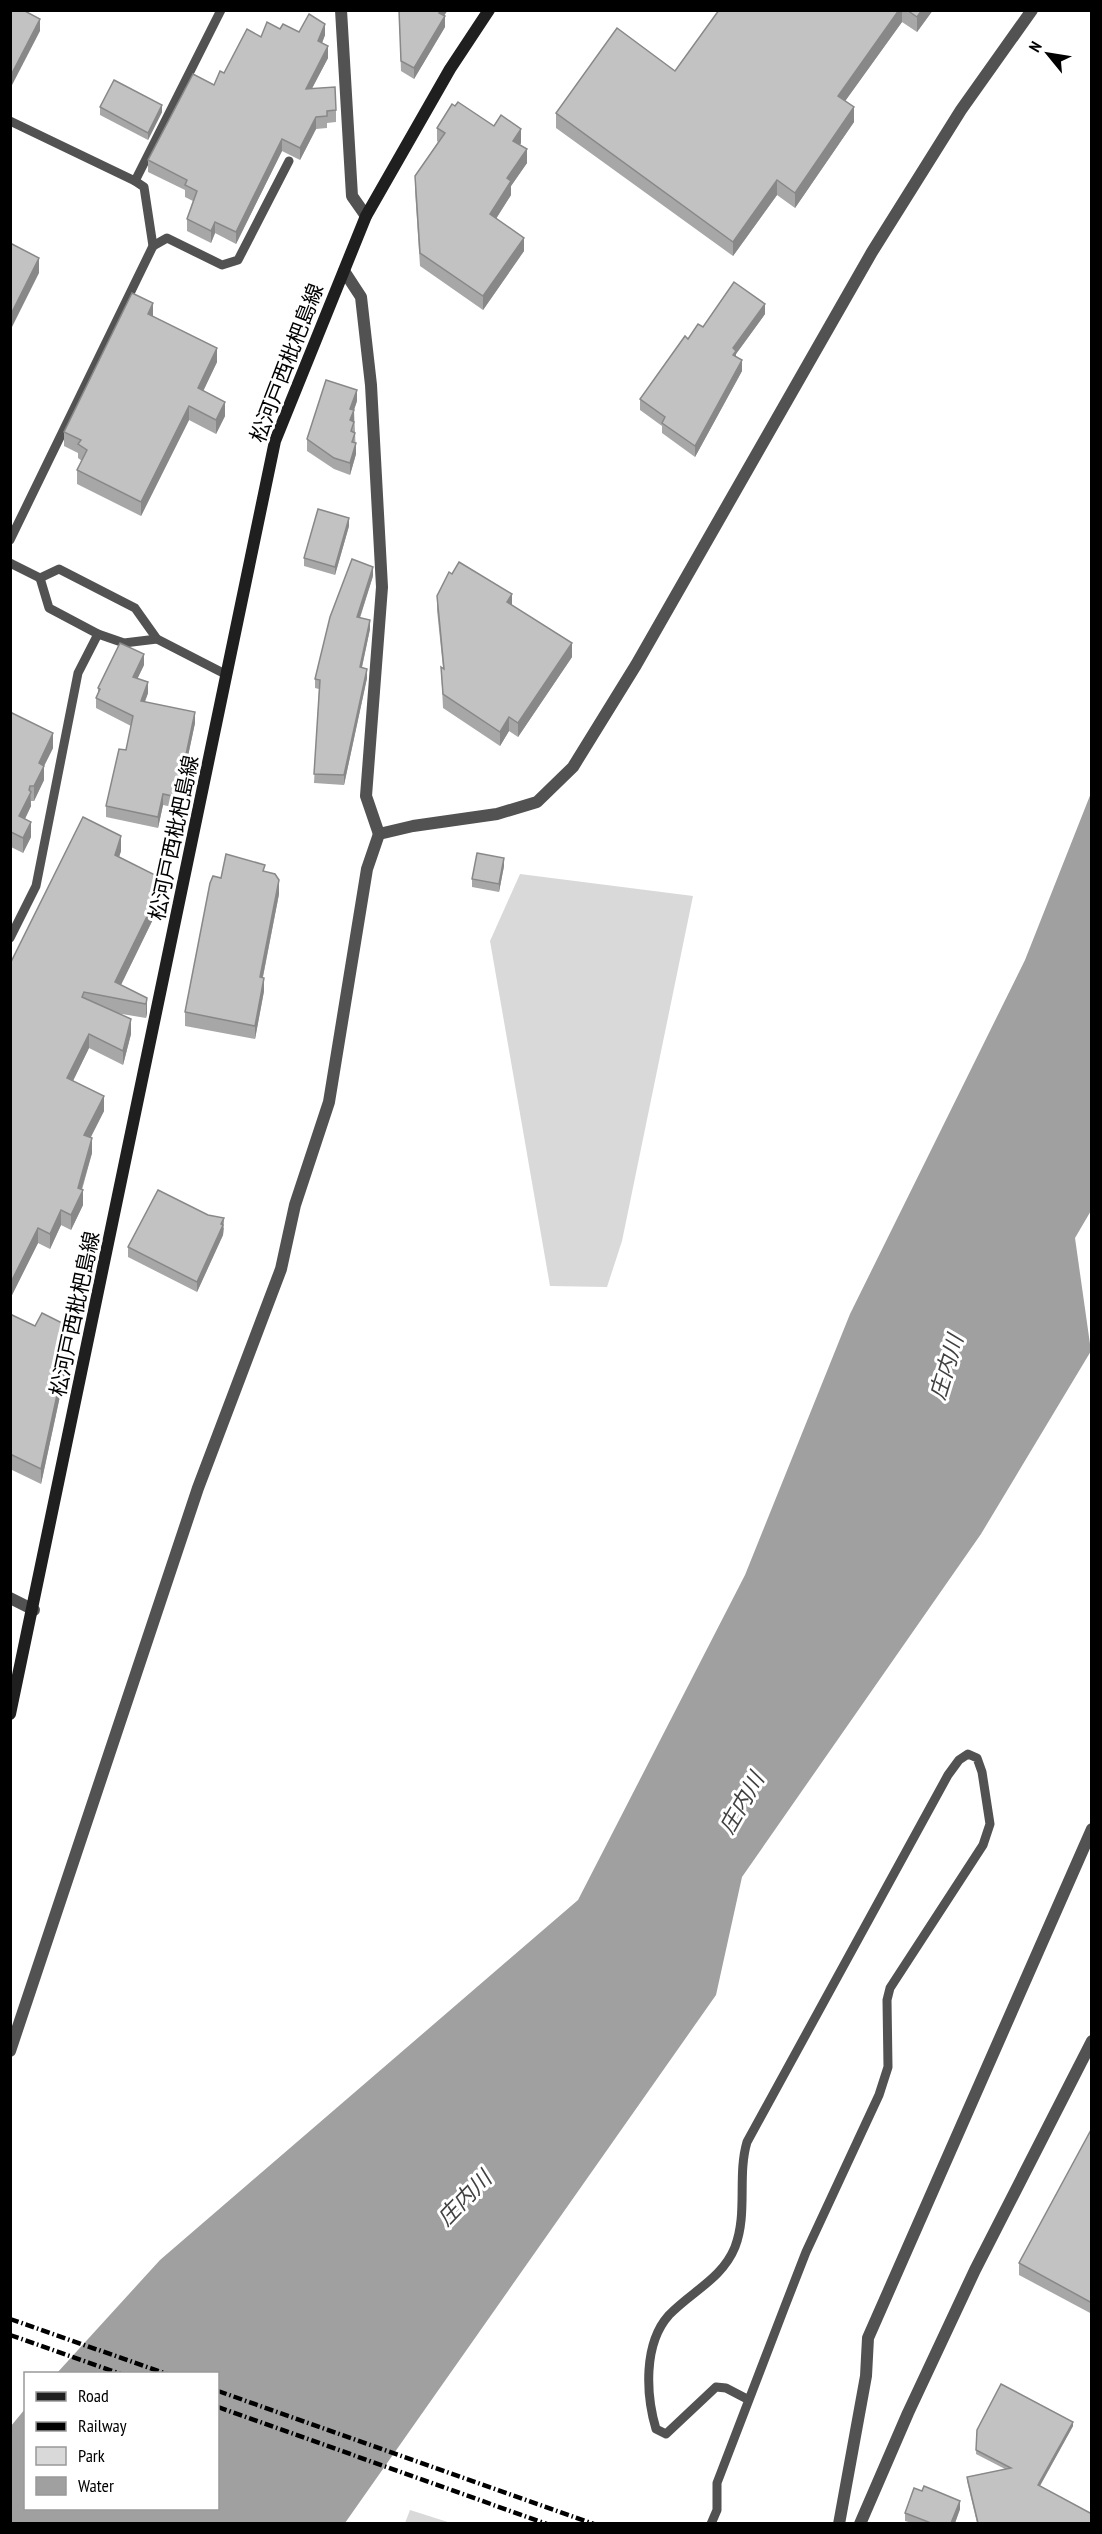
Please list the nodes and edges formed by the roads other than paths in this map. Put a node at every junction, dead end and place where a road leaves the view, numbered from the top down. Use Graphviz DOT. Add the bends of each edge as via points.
graph roads {
  1 [pos="221,10"];
  2 [pos="341,10"];
  3 [pos="489,10"];
  4 [pos="1032,10"];
  5 [pos="10,121"];
  6 [pos="289,161"];
  7 [pos="135,181"];
  8 [pos="366,216"];
  9 [pos="153,246"];
  10 [pos="344,271"];
  11 [pos="10,540"];
  12 [pos="10,563"];
  13 [pos="40,578"];
  14 [pos="98,634"];
  15 [pos="157,639"];
  16 [pos="227,675"];
  17 [pos="379,834"];
  18 [pos="10,938"];
  19 [pos="10,1599"];
  20 [pos="34,1610"];
  21 [pos="10,1714"];
  22 [pos="1092,1829"];
  23 [pos="1092,2041"];
  24 [pos="10,2051"];
  25 [pos="749,2400"];
  26 [pos="711,2523"];
  27 [pos="839,2523"];
  28 [pos="860,2523"];
  1 -- 7 [label="lane"];
  2 -- 8 [label="street" via="352,195"];
  3 -- 8 [label="main road, 松河戸西枇杷島線" via="450,69"];
  4 -- 17 [label="street" via="961,110 872,252 636,665 573,767 537,802 497,814"];
  5 -- 7 [label="lane"];
  6 -- 9 [label="lane" via="238,260 222,265 167,238"];
  7 -- 9 [label="lane" via="144,187"];
  8 -- 10 [label="main road, 松河戸西枇杷島線"];
  9 -- 11 [label="lane"];
  10 -- 16 [label="main road, 松河戸西枇杷島線" via="275,441"];
  10 -- 17 [label="street" via="361,297 371,386 382,587 366,796"];
  12 -- 13 [label="lane"];
  13 -- 14 [label="lane" via="49,608"];
  13 -- 15 [label="lane" via="59,569 126,603 135,608"];
  14 -- 15 [label="lane" via="124,643"];
  14 -- 18 [label="lane" via="78,673 36,886"];
  15 -- 16 [label="lane"];
  16 -- 20 [label="main road, 松河戸西枇杷島線"];
  17 -- 24 [label="street" via="367,869 329,1102 295,1205 281,1269 198,1488"];
  19 -- 20 [label="street"];
  20 -- 21 [label="main road, 松河戸西枇杷島線"];
  22 -- 27 [label="street" via="868,2338 866,2376"];
  23 -- 28 [label="street" via="970,2281"];
  25 -- 25 [label="lane" via="806,2252 879,2095 888,2067 890,1988 983,1845 990,1824 982,1772 977,1758 968,1754 948,1775 747,2142 742,2160 742,2218 735,2246 722,2272 669,2316 654,2339 650,2365 656,2429 666,2433 675,2427 716,2387"];
  25 -- 26 [label="lane" via="717,2483 717,2510"];
}
